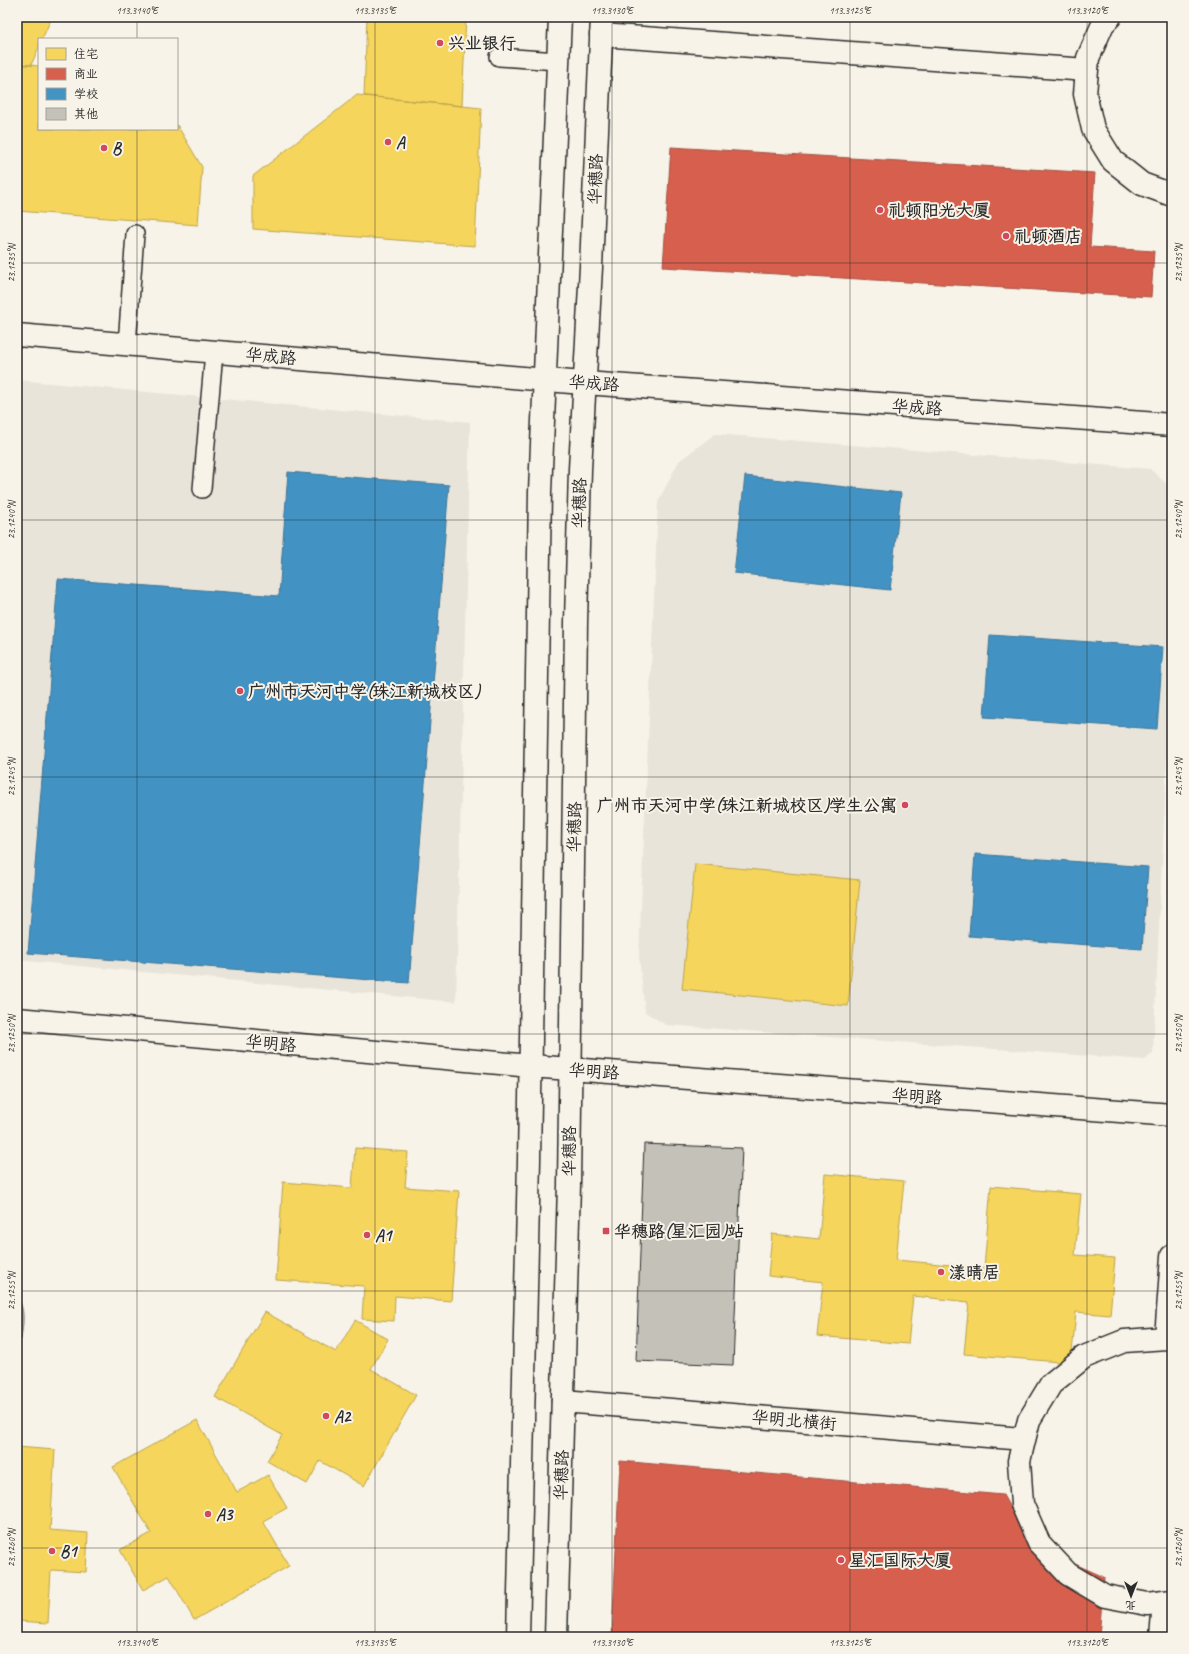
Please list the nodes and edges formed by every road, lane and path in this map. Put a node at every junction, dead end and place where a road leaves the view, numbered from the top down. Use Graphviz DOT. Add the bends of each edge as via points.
graph roads {
  1 [pos="560,17"];
  2 [pos="1110,17"];
  3 [pos="601,26"];
  4 [pos="499,57"];
  5 [pos="558,61"];
  6 [pos="1087,70"];
  7 [pos="1172,195"];
  8 [pos="136,234"];
  9 [pos="17,335"];
  10 [pos="127,345"];
  11 [pos="214,352"];
  12 [pos="544,379"];
  13 [pos="585,382"];
  14 [pos="1172,425"];
  15 [pos="202,489"];
  16 [pos="17,1019"];
  17 [pos="531,1066"];
  18 [pos="570,1069"];
  19 [pos="1172,1115"];
  20 [pos="1172,1256"];
  21 [pos="1169,1339"];
  22 [pos="563,1401"];
  23 [pos="1024,1439"];
  24 [pos="1168,1601"];
  25 [pos="518,1637"];
  26 [pos="556,1637"];
  27 [pos="1161,1637"];
  1 -- 5 [label="street"];
  2 -- 6 [label="street" via="1103,24 1088,58"];
  3 -- 6 [label="street"];
  3 -- 13 [label="street, 华穗路"];
  4 -- 5 [label="lane"];
  5 -- 12 [label="street"];
  6 -- 7 [label="street" via="1085,94 1093,130 1113,161 1142,184"];
  8 -- 10 [label="lane"];
  9 -- 10 [label="street, 华成路"];
  10 -- 11 [label="street, 华成路"];
  11 -- 12 [label="street, 华成路"];
  11 -- 15 [label="lane"];
  12 -- 13 [label="street, 华成路"];
  12 -- 17 [label="street" via="537,635"];
  13 -- 14 [label="street, 华成路"];
  13 -- 18 [label="street, 华穗路" via="576,622"];
  16 -- 17 [label="street, 华明路"];
  17 -- 18 [label="street, 华明路"];
  17 -- 25 [label="street"];
  18 -- 19 [label="street, 华明路"];
  18 -- 22 [label="street, 华穗路"];
  20 -- 21 [label="street"];
  21 -- 23 [label="street" via="1124,1341 1084,1357 1051,1384 1028,1420"];
  22 -- 23 [label="street, 华明北橫街"];
  22 -- 26 [label="street, 华穗路"];
  23 -- 24 [label="street" via="1018,1461 1022,1504 1039,1543 1068,1574 1105,1596 1147,1604"];
  24 -- 27 [label="street"];
}
